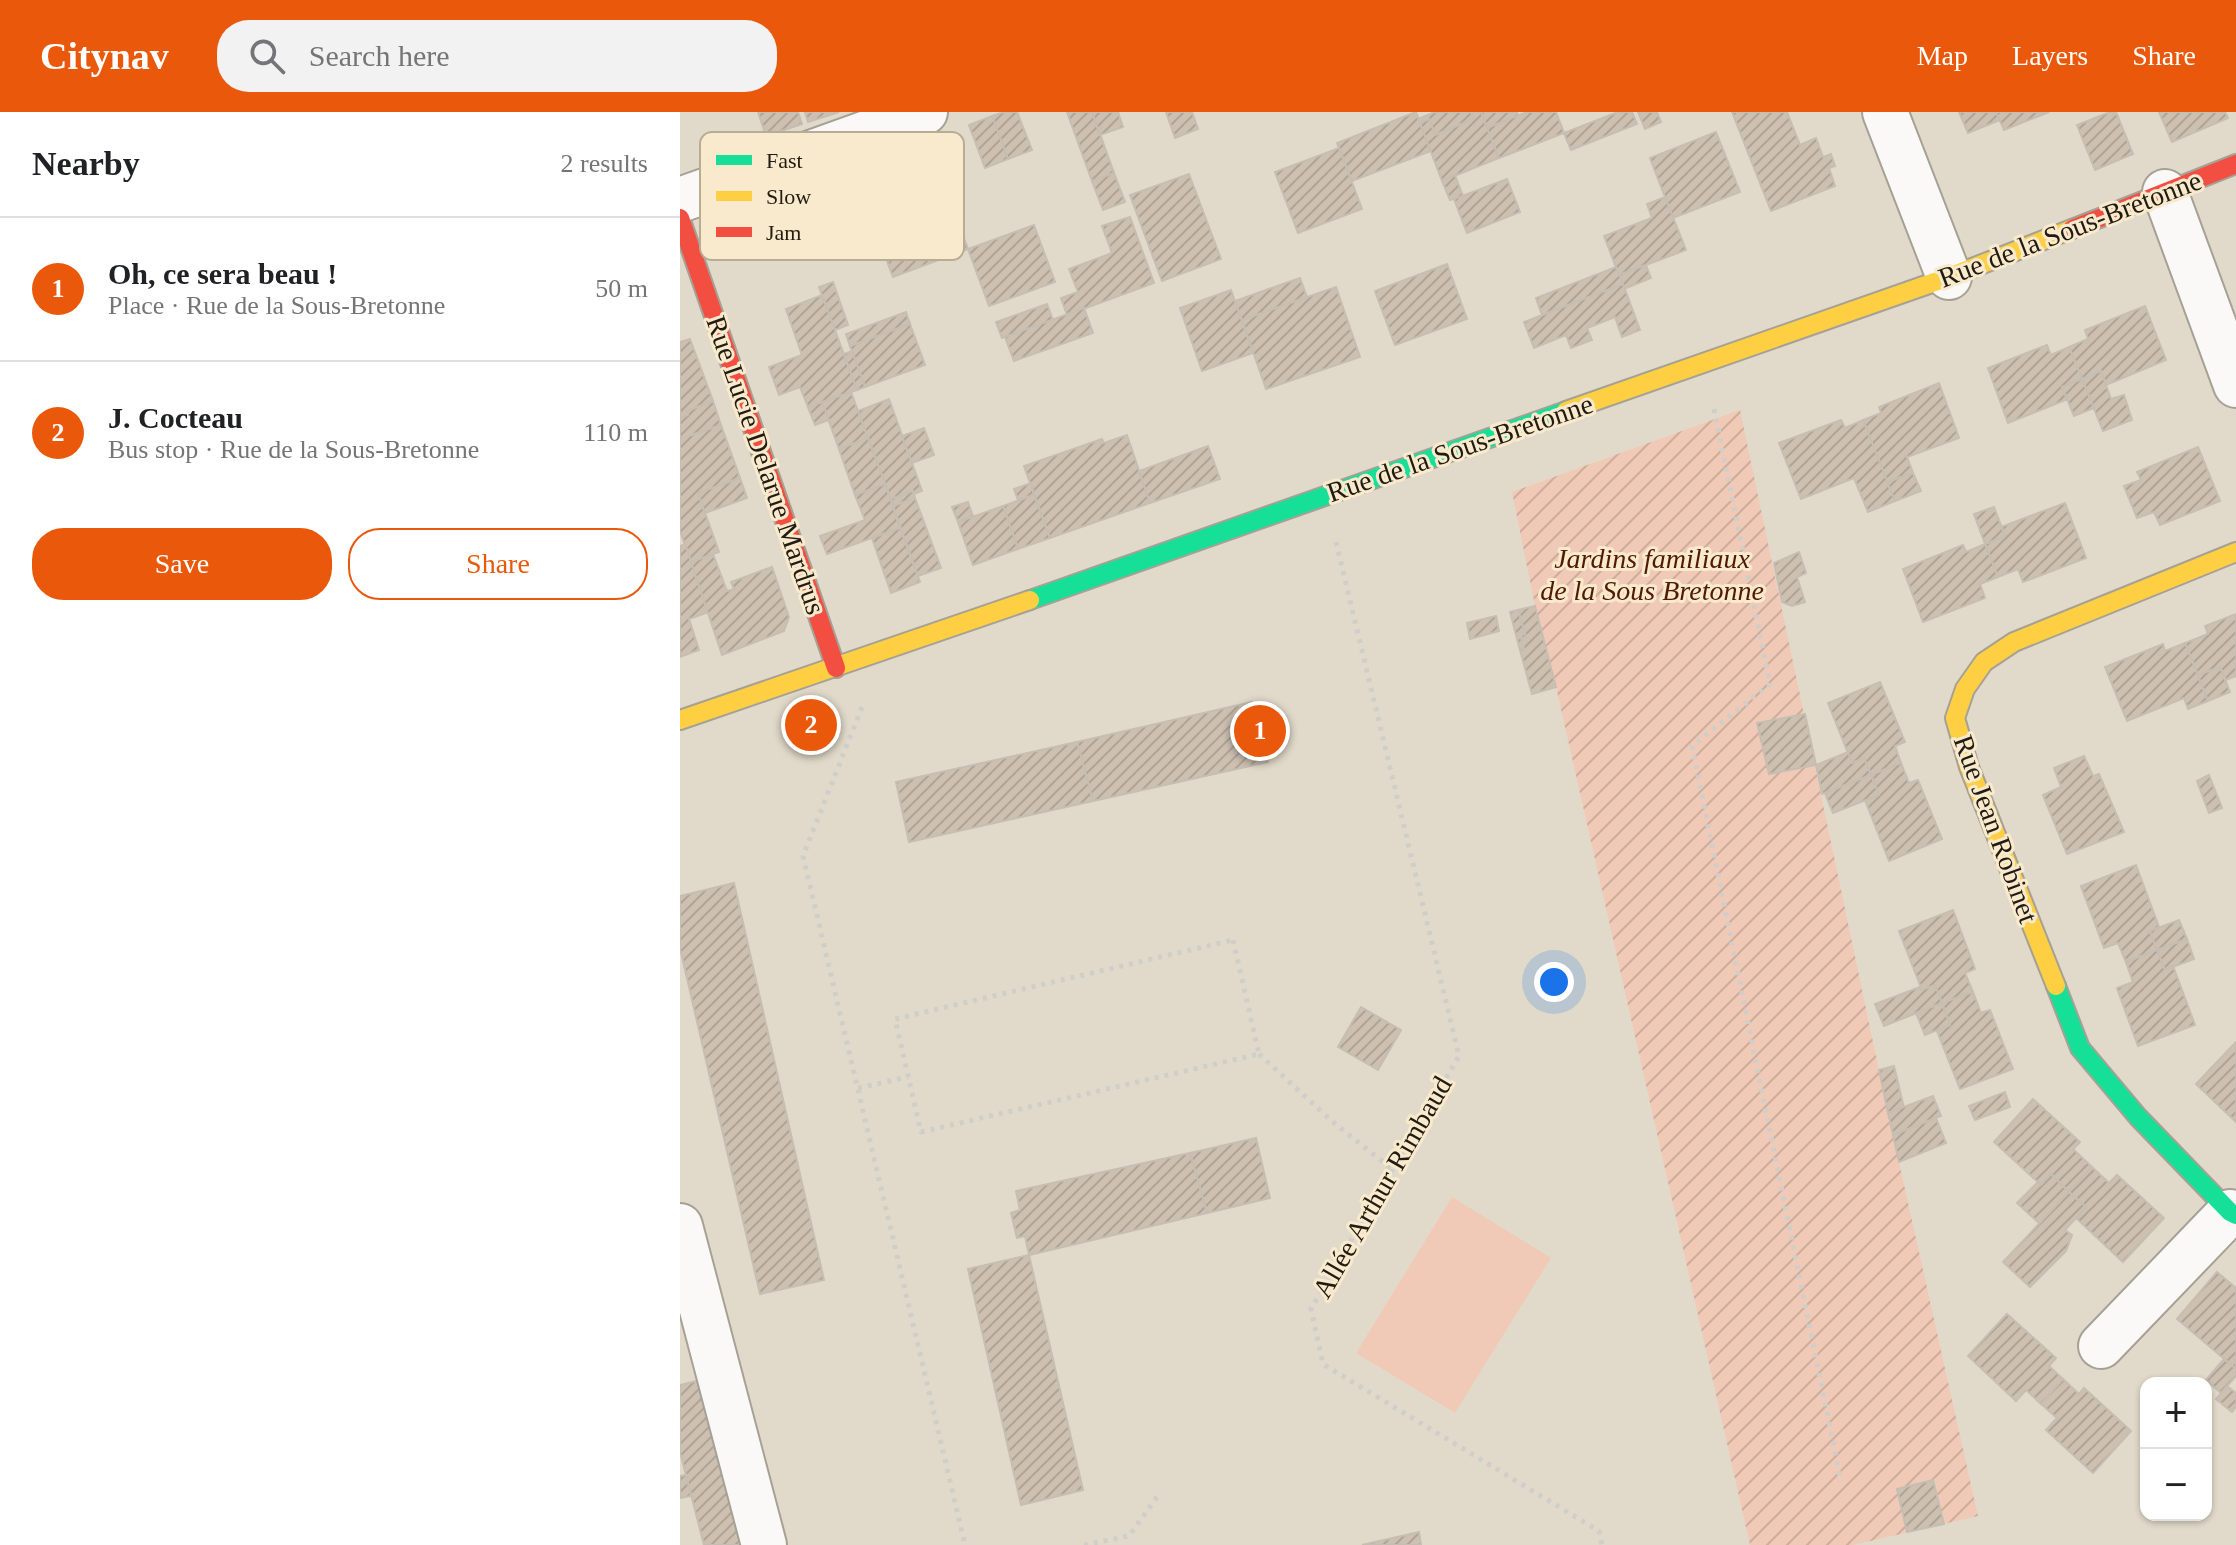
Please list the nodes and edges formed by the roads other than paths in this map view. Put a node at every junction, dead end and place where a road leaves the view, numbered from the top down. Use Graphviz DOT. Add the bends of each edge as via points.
graph roads {
  1 [pos="925,112"];
  2 [pos="1885,112"];
  3 [pos="869,132"];
  4 [pos="2236,164"];
  5 [pos="2165,192"];
  6 [pos="700,193"];
  7 [pos="680,200"];
  8 [pos="680,218"];
  9 [pos="1949,277"];
  10 [pos="2236,385"];
  11 [pos="2236,552"];
  12 [pos="836,668"];
  13 [pos="680,720"];
  14 [pos="2233,1214"];
  15 [pos="680,1226"];
  16 [pos="2101,1346"];
  17 [pos="764,1545"];
  1 -- 3 [label="street"];
  2 -- 9 [label="street"];
  4 -- 5 [label="street, Rue de la Sous-Bretonne"];
  5 -- 9 [label="street, Rue de la Sous-Bretonne"];
  5 -- 10 [label="street"];
  6 -- 7 [label="street"];
  8 -- 12 [label="street, Rue Lucie Delarue Mardrus"];
  9 -- 12 [label="street, Rue de la Sous-Bretonne"];
  11 -- 14 [label="street, Rue Jean Robinet" via="2014,642 1984,662 1965,689 1955,718 1969,767 2080,1048 2138,1117"];
  12 -- 13 [label="street, Rue de la Sous-Bretonne"];
  14 -- 16 [label="street, Rue Jean Robinet"];
  15 -- 17 [label="street"];
}
